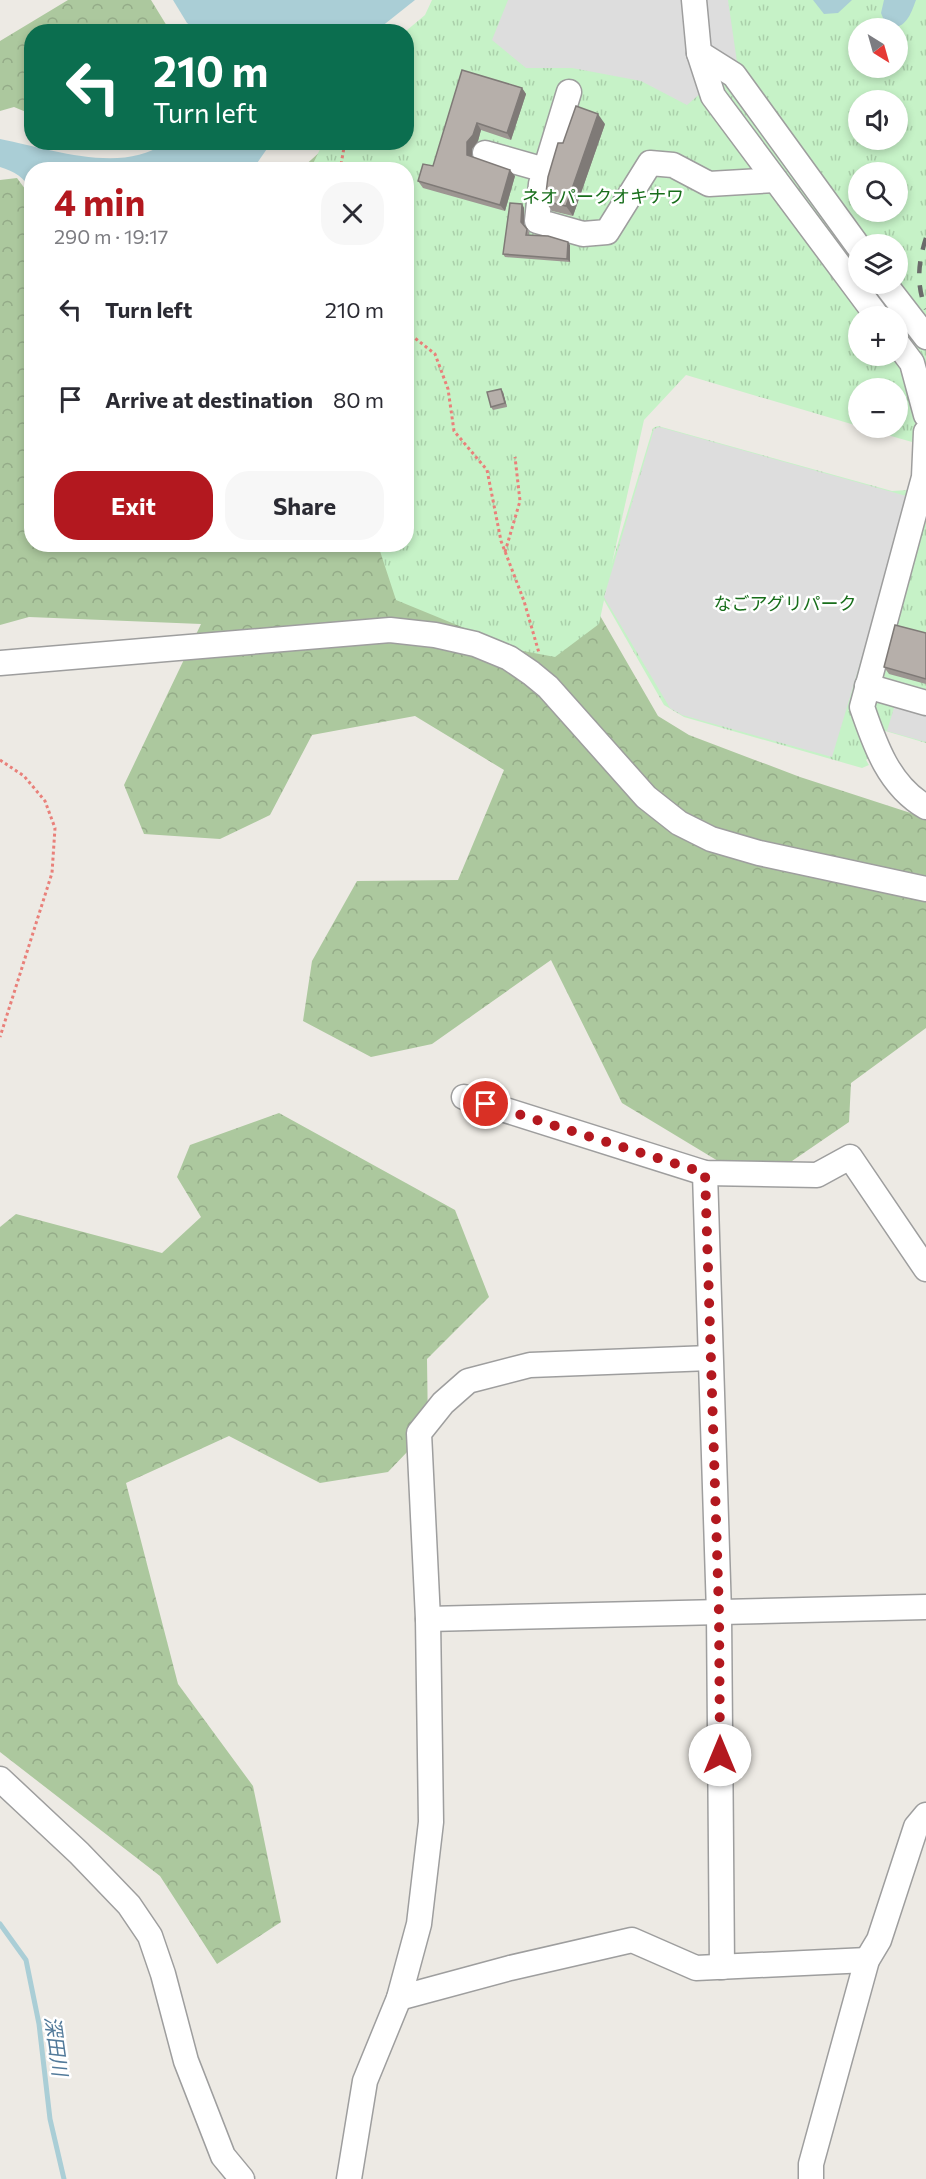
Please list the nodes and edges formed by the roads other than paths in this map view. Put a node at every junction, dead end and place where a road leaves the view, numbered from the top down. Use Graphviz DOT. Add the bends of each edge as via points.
graph roads {
  1 [pos="694,0"];
  2 [pos="699,53"];
  3 [pos="569,92"];
  4 [pos="485,153"];
  5 [pos="545,170"];
  6 [pos="775,180"];
  7 [pos="849,234"];
  8 [pos="893,294"];
  9 [pos="870,306"];
  10 [pos="926,337"];
  11 [pos="908,358"];
  12 [pos="926,415"];
  13 [pos="926,432"];
  14 [pos="922,497"];
  15 [pos="0,663"];
  16 [pos="867,686"];
  17 [pos="926,703"];
  18 [pos="926,807"];
  19 [pos="926,889"];
  20 [pos="464,1097"];
  21 [pos="705,1173"];
  22 [pos="926,1269"];
  23 [pos="710,1358"];
  24 [pos="926,1607"];
  25 [pos="719,1613"];
  26 [pos="428,1619"];
  27 [pos="0,1779"];
  28 [pos="926,1815"];
  29 [pos="867,1960"];
  30 [pos="722,1967"];
  31 [pos="399,1998"];
  32 [pos="242,2179"];
  33 [pos="349,2179"];
  34 [pos="811,2179"];
  1 -- 2 [label="street"];
  2 -- 6 [label="street" via="713,96"];
  2 -- 7 [label="street" via="734,75"];
  3 -- 5 [label="street"];
  4 -- 5 [label="street"];
  5 -- 6 [label="street" via="537,221 583,234 607,232 650,163 673,165 709,184"];
  6 -- 9 [label="street"];
  8 -- 10 [label="street"];
  11 -- 12 [label="street"];
  13 -- 14 [label="street"];
  14 -- 16 [label="street"];
  15 -- 19 [label="street" via="390,630 435,634 476,644 509,658 548,687 646,797 679,824 759,854"];
  16 -- 17 [label="street"];
  16 -- 18 [label="street" via="862,707 873,740 904,791"];
  20 -- 21 [label="street"];
  21 -- 22 [label="street" via="817,1175 850,1157"];
  21 -- 23 [label="street"];
  23 -- 25 [label="street"];
  23 -- 26 [label="street" via="530,1365 468,1381 443,1403 419,1433"];
  24 -- 25 [label="street"];
  25 -- 26 [label="street"];
  25 -- 30 [label="street"];
  26 -- 31 [label="street" via="431,1822 419,1924"];
  27 -- 32 [label="street" via="129,1905 150,1936 186,2061 223,2156"];
  28 -- 29 [label="street" via="916,1827 879,1940"];
  29 -- 30 [label="street"];
  29 -- 34 [label="street" via="811,2164"];
  30 -- 31 [label="street" via="696,1968 632,1940"];
  31 -- 33 [label="street" via="365,2081"];
}
